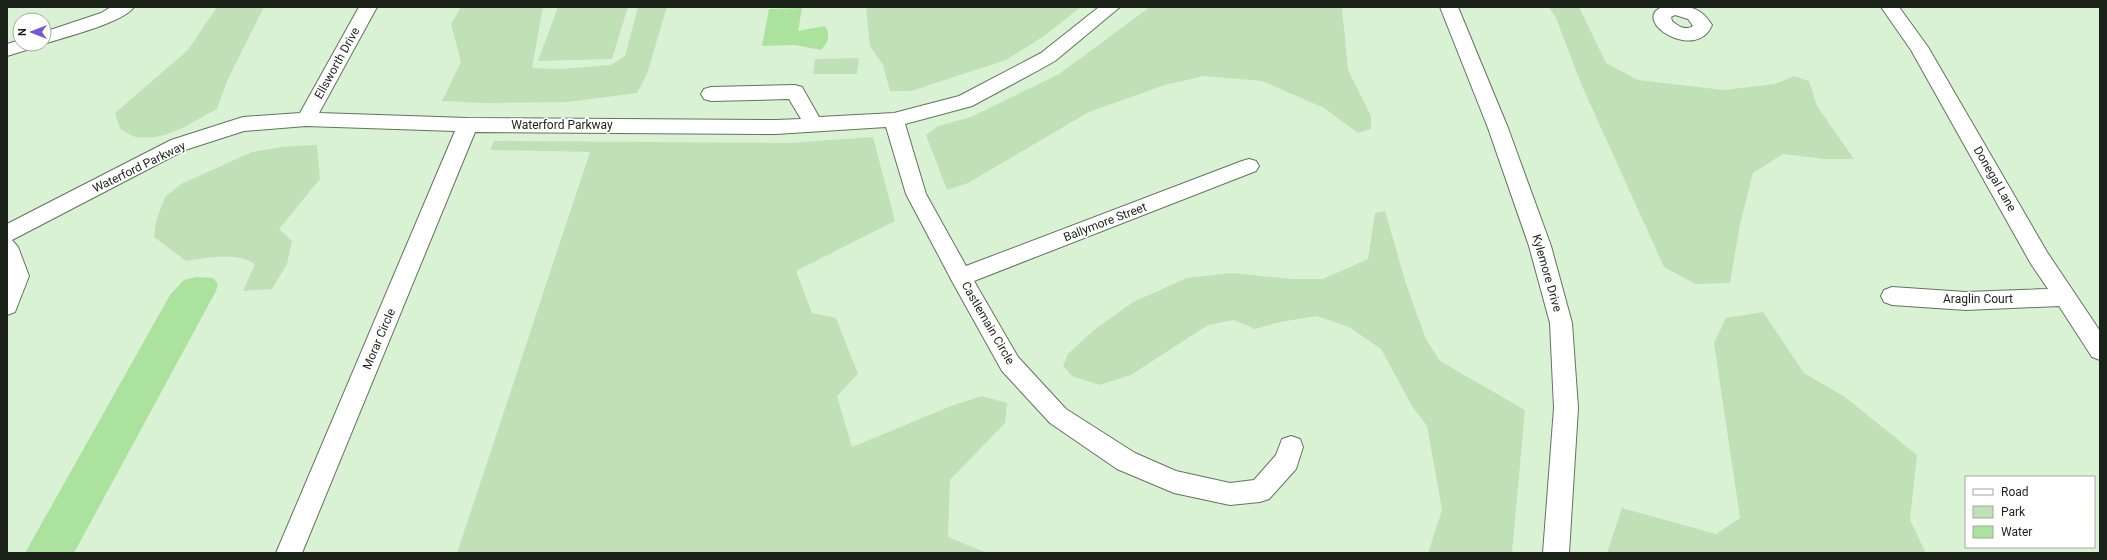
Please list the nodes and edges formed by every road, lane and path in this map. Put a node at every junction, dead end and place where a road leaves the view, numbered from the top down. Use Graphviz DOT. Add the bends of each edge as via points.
graph roads {
  1 [pos="125,7"];
  2 [pos="368,7"];
  3 [pos="1111,7"];
  4 [pos="1449,7"];
  5 [pos="1890,7"];
  6 [pos="52,35"];
  7 [pos="711,94"];
  8 [pos="306,119"];
  9 [pos="894,120"];
  10 [pos="468,125"];
  11 [pos="814,125"];
  12 [pos="1249,166"];
  13 [pos="7,234"];
  14 [pos="7,247"];
  15 [pos="961,277"];
  16 [pos="1892,296"];
  17 [pos="2064,297"];
  18 [pos="7,306"];
  19 [pos="2100,350"];
  20 [pos="1291,447"];
  21 [pos="289,553"];
  22 [pos="1556,553"];
  1 -- 6 [label="street" via="107,17"];
  2 -- 8 [label="street, Ellsworth Drive"];
  3 -- 9 [label="street, Waterford Parkway" via="1048,57 965,101"];
  4 -- 22 [label="street, Kylemore Drive" via="1498,128 1537,239 1562,323 1566,408"];
  5 -- 17 [label="street, Donegal Lane" via="1919,47 2039,258"];
  7 -- 11 [label="street" via="795,92"];
  8 -- 10 [label="street, Waterford Parkway"];
  8 -- 13 [label="street, Waterford Parkway" via="243,124 178,145"];
  9 -- 11 [label="street, Waterford Parkway"];
  9 -- 15 [label="street, Castlemain Circle" via="916,194"];
  10 -- 11 [label="street, Waterford Parkway"];
  10 -- 21 [label="street, Morar Circle"];
  12 -- 15 [label="street, Ballymore Street"];
  14 -- 18 [label="street" via="18,276"];
  15 -- 20 [label="street, Castlemain Circle" via="1010,364 1058,416 1126,461 1174,482 1230,494 1260,491 1287,461"];
  16 -- 17 [label="street, Araglin Court" via="1966,301"];
  17 -- 19 [label="street, Donegal Lane"];
}
